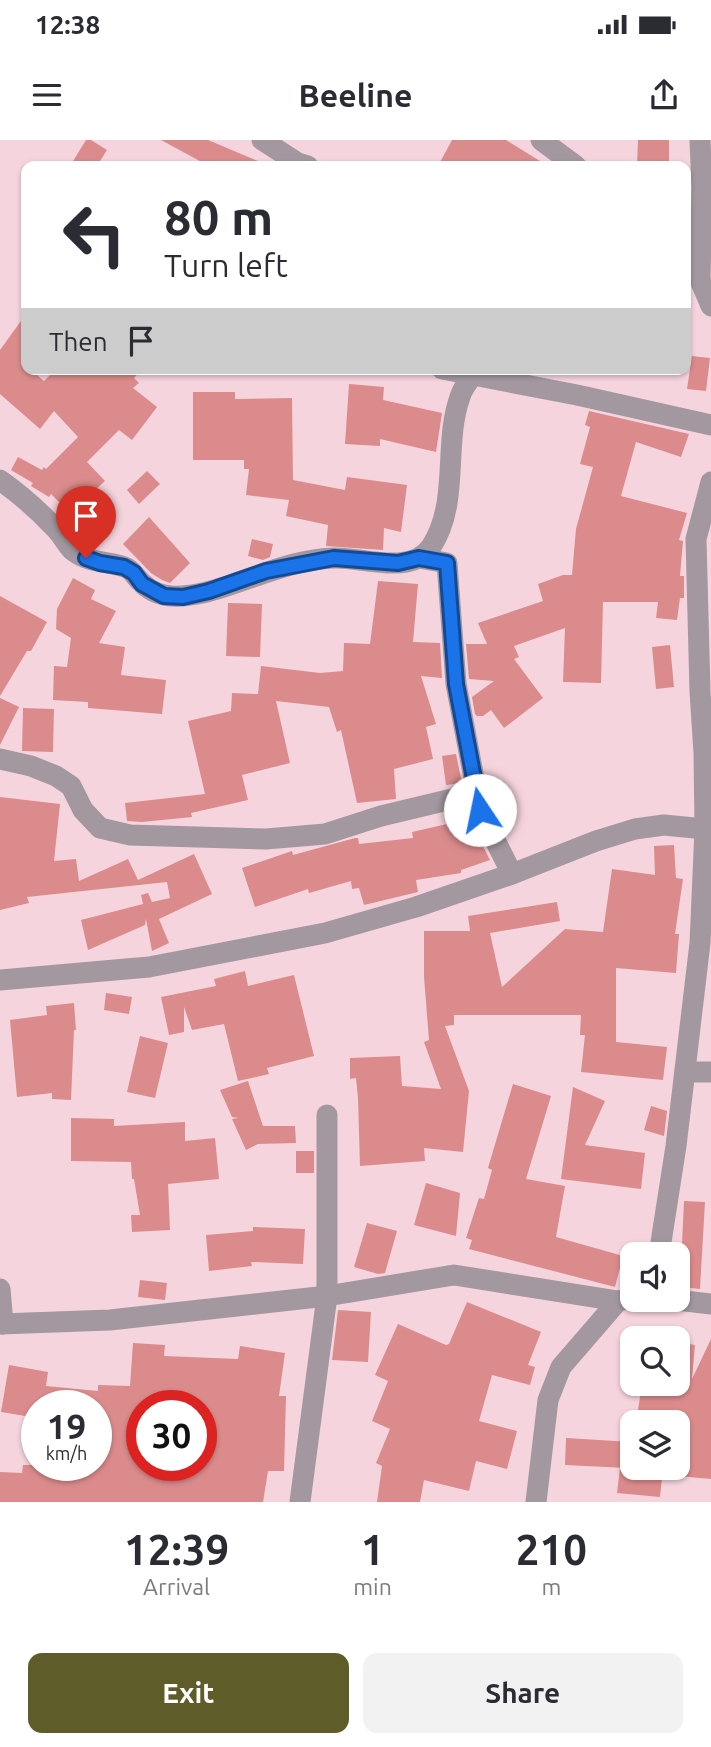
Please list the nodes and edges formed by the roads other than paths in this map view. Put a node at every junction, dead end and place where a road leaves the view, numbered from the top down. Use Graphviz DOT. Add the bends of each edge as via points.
graph roads {
  1 [pos="262,140"];
  2 [pos="541,140"];
  3 [pos="700,140"];
  4 [pos="295,161"];
  5 [pos="569,161"];
  6 [pos="706,187"];
  7 [pos="693,272"];
  8 [pos="711,306"];
  9 [pos="472,375"];
  10 [pos="478,375"];
  11 [pos="711,425"];
  12 [pos="0,480"];
  13 [pos="711,482"];
  14 [pos="419,558"];
  15 [pos="0,758"];
  16 [pos="480,810"];
  17 [pos="705,829"];
  18 [pos="512,874"];
  19 [pos="0,980"];
  20 [pos="685,1072"];
  21 [pos="711,1072"];
  22 [pos="327,1115"];
  23 [pos="661,1242"];
  24 [pos="0,1289"];
  25 [pos="327,1296"];
  26 [pos="620,1299"];
  27 [pos="690,1302"];
  28 [pos="711,1304"];
  29 [pos="620,1305"];
  30 [pos="1,1324"];
  31 [pos="300,1502"];
  32 [pos="536,1502"];
  1 -- 4 [label="street"];
  2 -- 5 [label="street"];
  3 -- 6 [label="street"];
  6 -- 7 [label="street"];
  7 -- 8 [label="street"];
  9 -- 14 [label="street" via="456,410 447,505 430,549"];
  10 -- 11 [label="street"];
  12 -- 14 [label="street" via="18,492 72,550 100,563 124,567 164,596 183,597 266,571 334,558 398,563"];
  13 -- 17 [label="street" via="696,539"];
  14 -- 16 [label="street" via="447,563 456,684"];
  15 -- 16 [label="street" via="56,776 71,786 83,810 100,828 130,835 266,839 325,834 452,799"];
  16 -- 18 [label="street"];
  17 -- 18 [label="street" via="664,825 635,829"];
  17 -- 20 [label="street" via="700,943"];
  18 -- 19 [label="street" via="325,933 149,967"];
  20 -- 21 [label="street"];
  20 -- 23 [label="street"];
  22 -- 25 [label="street"];
  24 -- 30 [label="street"];
  25 -- 26 [label="street" via="454,1275"];
  25 -- 30 [label="street" via="110,1320"];
  25 -- 31 [label="street"];
  27 -- 28 [label="street"];
  29 -- 32 [label="street" via="561,1367 548,1400"];
}
